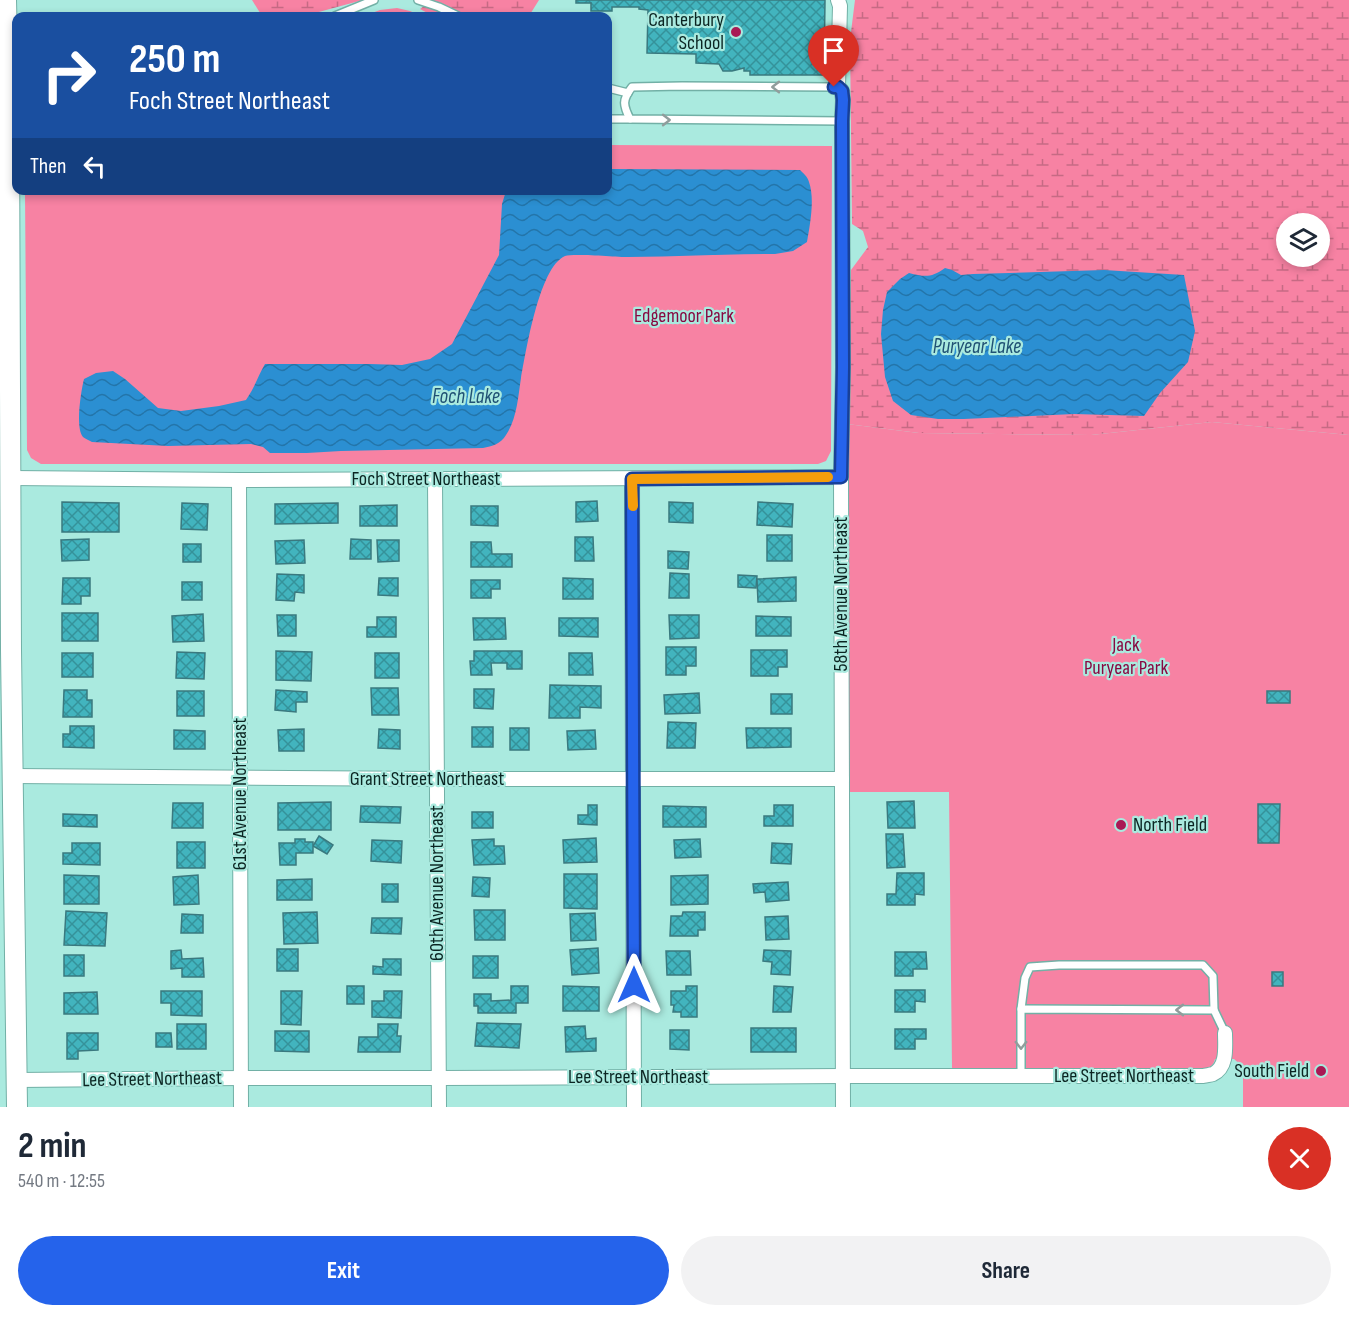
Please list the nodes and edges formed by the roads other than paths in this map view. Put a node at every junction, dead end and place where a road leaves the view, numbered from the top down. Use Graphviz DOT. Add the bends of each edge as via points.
graph roads {
  1 [pos="6,0"];
  2 [pos="374,0"];
  3 [pos="418,0"];
  4 [pos="838,0"];
  5 [pos="345,12"];
  6 [pos="450,12"];
  7 [pos="836,87"];
  8 [pos="612,89"];
  9 [pos="628,93"];
  10 [pos="12,110"];
  11 [pos="612,119"];
  12 [pos="630,119"];
  13 [pos="842,121"];
  14 [pos="13,195"];
  15 [pos="841,477"];
  16 [pos="11,478"];
  17 [pos="435,479"];
  18 [pos="632,479"];
  19 [pos="239,480"];
  20 [pos="6,650"];
  21 [pos="13,776"];
  22 [pos="240,778"];
  23 [pos="634,778"];
  24 [pos="437,779"];
  25 [pos="842,779"];
  26 [pos="1021,1009"];
  27 [pos="1214,1010"];
  28 [pos="1225,1033"];
  29 [pos="843,1076"];
  30 [pos="1021,1076"];
  31 [pos="634,1077"];
  32 [pos="241,1078"];
  33 [pos="438,1078"];
  34 [pos="16,1080"];
  35 [pos="17,1107"];
  36 [pos="241,1107"];
  37 [pos="438,1107"];
  38 [pos="634,1107"];
  39 [pos="843,1107"];
  1 -- 10 [label="street"];
  2 -- 5 [label="lane"];
  3 -- 6 [label="lane"];
  4 -- 7 [label="street, 58th Avenue Northeast"];
  7 -- 9 [label="lane, one-way" via="632,87"];
  7 -- 13 [label="street, 58th Avenue Northeast" via="842,91"];
  8 -- 9 [label="lane"];
  9 -- 12 [label="lane" via="625,108"];
  11 -- 12 [label="lane"];
  12 -- 13 [label="lane, one-way"];
  13 -- 15 [label="street, 58th Avenue Northeast"];
  14 -- 16 [label="street"];
  15 -- 18 [label="street, Foch Street Northeast"];
  15 -- 25 [label="street, 58th Avenue Northeast"];
  16 -- 19 [label="street, Foch Street Northeast"];
  16 -- 20 [label="street"];
  17 -- 18 [label="street, Foch Street Northeast"];
  17 -- 19 [label="street, Foch Street Northeast"];
  17 -- 24 [label="street, 60th Avenue Northeast"];
  18 -- 23 [label="street"];
  19 -- 22 [label="street, 61st Avenue Northeast"];
  20 -- 21 [label="street"];
  21 -- 22 [label="street, Grant Street Northeast"];
  21 -- 34 [label="street"];
  22 -- 24 [label="street, Grant Street Northeast"];
  22 -- 32 [label="street, 61st Avenue Northeast"];
  23 -- 24 [label="street, Grant Street Northeast"];
  23 -- 25 [label="street, Grant Street Northeast"];
  23 -- 31 [label="street"];
  24 -- 33 [label="street, 60th Avenue Northeast"];
  25 -- 29 [label="street, 58th Avenue Northeast"];
  27 -- 26 [label="lane, one-way"];
  26 -- 27 [label="lane" via="1030,967 1203,964 1213,976"];
  26 -- 30 [label="lane, one-way"];
  27 -- 28 [label="lane"];
  28 -- 30 [label="street, Lee Street Northeast" via="1221,1067 1213,1074"];
  29 -- 30 [label="street, Lee Street Northeast"];
  29 -- 31 [label="street, Lee Street Northeast"];
  29 -- 39 [label="street, 58th Avenue Northeast"];
  31 -- 33 [label="street, Lee Street Northeast"];
  31 -- 38 [label="street"];
  32 -- 33 [label="street, Lee Street Northeast"];
  32 -- 34 [label="street, Lee Street Northeast"];
  32 -- 36 [label="street, 61st Avenue Northeast"];
  33 -- 37 [label="street, 60th Avenue Northeast"];
  34 -- 35 [label="street"];
}
